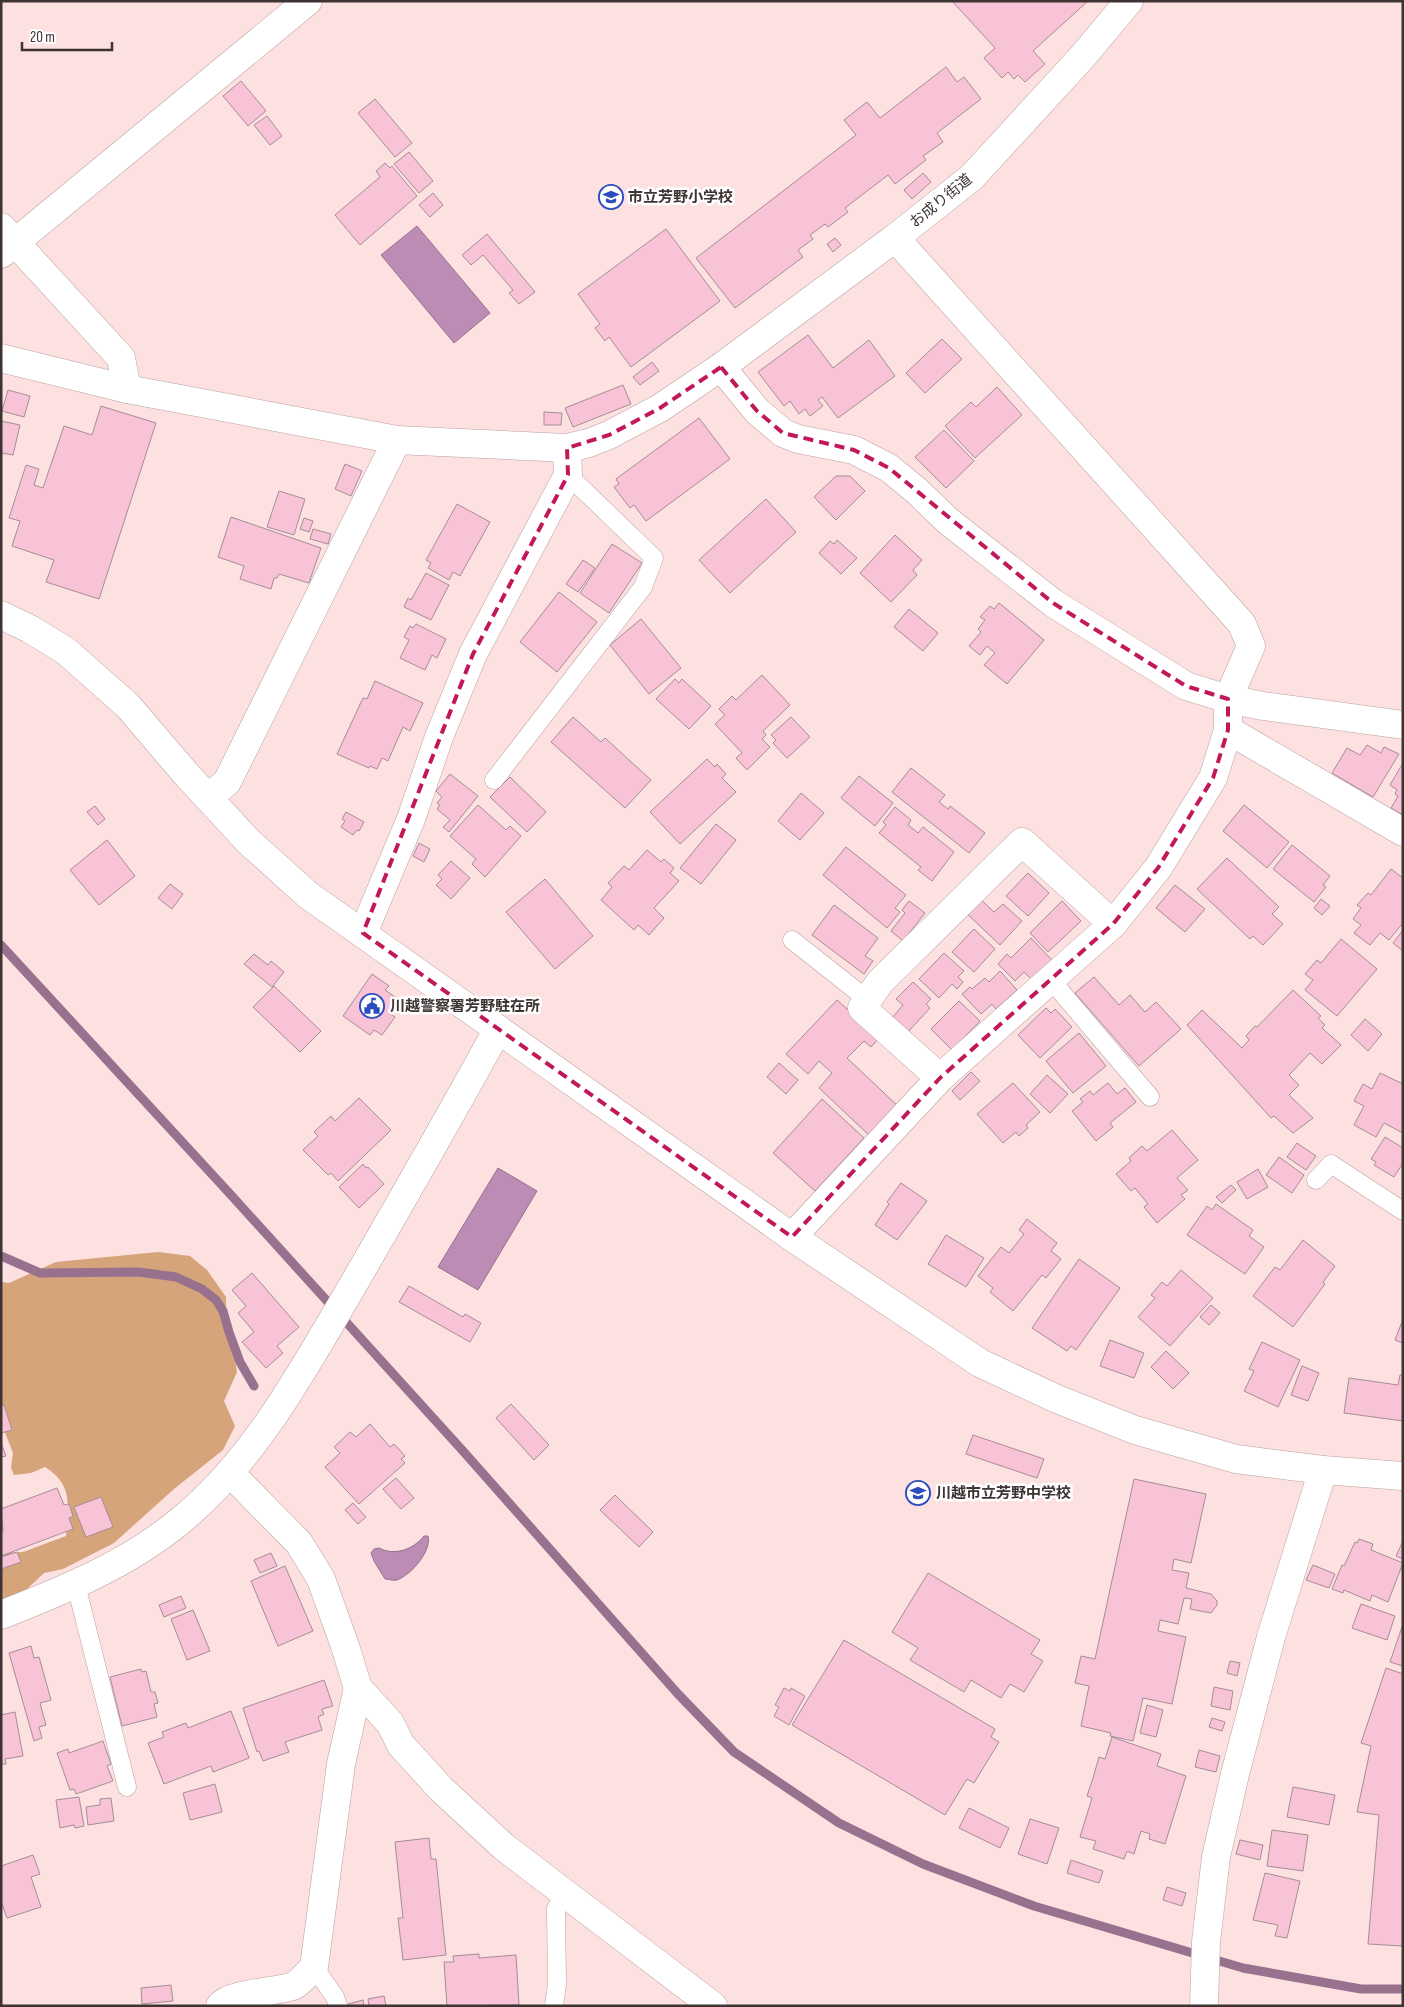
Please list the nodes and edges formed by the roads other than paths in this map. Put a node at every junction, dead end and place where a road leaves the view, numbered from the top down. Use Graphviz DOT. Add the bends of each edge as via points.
graph roads {
  1 [pos="308,1"];
  2 [pos="1130,1"];
  3 [pos="895,238"];
  4 [pos="6,241"];
  5 [pos="1,358"];
  6 [pos="722,368"];
  7 [pos="127,389"];
  8 [pos="397,440"];
  9 [pos="568,448"];
  10 [pos="568,476"];
  11 [pos="1,615"];
  12 [pos="1228,699"];
  13 [pos="1403,725"];
  14 [pos="1228,730"];
  15 [pos="494,780"];
  16 [pos="208,798"];
  17 [pos="1403,832"];
  18 [pos="1113,924"];
  19 [pos="363,934"];
  20 [pos="792,940"];
  21 [pos="1051,980"];
  22 [pos="868,1000"];
  23 [pos="498,1029"];
  24 [pos="940,1078"];
  25 [pos="1150,1097"];
  26 [pos="1316,1180"];
  27 [pos="1403,1211"];
  28 [pos="792,1237"];
  29 [pos="1324,1470"];
  30 [pos="230,1473"];
  31 [pos="1403,1476"];
  32 [pos="76,1585"];
  33 [pos="1,1615"];
  34 [pos="358,1688"];
  35 [pos="127,1787"];
  36 [pos="564,1894"];
  37 [pos="314,1967"];
  38 [pos="220,2006"];
  39 [pos="338,2006"];
  40 [pos="554,2006"];
  41 [pos="713,2006"];
  42 [pos="1204,2006"];
  1 -- 4 [label="street"];
  2 -- 3 [label="street, お成り街道" via="972,177"];
  3 -- 6 [label="street, お成り街道"];
  3 -- 12 [label="street" via="1242,624 1252,646"];
  4 -- 7 [label="street" via="121,358"];
  5 -- 7 [label="street, お成り街道"];
  6 -- 9 [label="street, お成り街道" via="660,408 609,435"];
  6 -- 12 [label="street" via="757,411 783,433 854,450 889,468 948,521 1053,603 1186,686"];
  7 -- 8 [label="street, お成り街道"];
  8 -- 9 [label="street, お成り街道"];
  8 -- 16 [label="street" via="227,782"];
  9 -- 10 [label="street"];
  10 -- 15 [label="lane" via="654,558 643,587"];
  10 -- 19 [label="street" via="473,654"];
  11 -- 16 [label="street" via="66,650 128,706"];
  12 -- 13 [label="street"];
  12 -- 14 [label="street"];
  14 -- 17 [label="street"];
  14 -- 18 [label="street" via="1213,778 1158,868"];
  16 -- 19 [label="street" via="249,842 308,895"];
  18 -- 21 [label="street"];
  18 -- 22 [label="street" via="1022,842 880,982"];
  19 -- 23 [label="street"];
  20 -- 22 [label="lane"];
  21 -- 24 [label="street"];
  21 -- 25 [label="lane"];
  22 -- 24 [label="street" via="862,1008"];
  23 -- 28 [label="street"];
  23 -- 30 [label="street" via="322,1337 261,1432"];
  24 -- 28 [label="street"];
  26 -- 27 [label="lane" via="1331,1164"];
  28 -- 29 [label="street" via="980,1363 1057,1399 1135,1430 1236,1459"];
  29 -- 31 [label="street"];
  29 -- 42 [label="street" via="1271,1637 1216,1857 1206,1942"];
  30 -- 32 [label="street" via="179,1522 136,1553"];
  30 -- 34 [label="street" via="299,1543 321,1579"];
  32 -- 33 [label="street"];
  32 -- 35 [label="lane"];
  34 -- 36 [label="street" via="390,1723 401,1745 441,1789 504,1847"];
  34 -- 37 [label="street" via="340,1764"];
  36 -- 40 [label="lane" via="556,1909 557,1984"];
  36 -- 41 [label="street"];
  37 -- 38 [label="street" via="294,1985 239,1997"];
  37 -- 39 [label="lane"];
}
